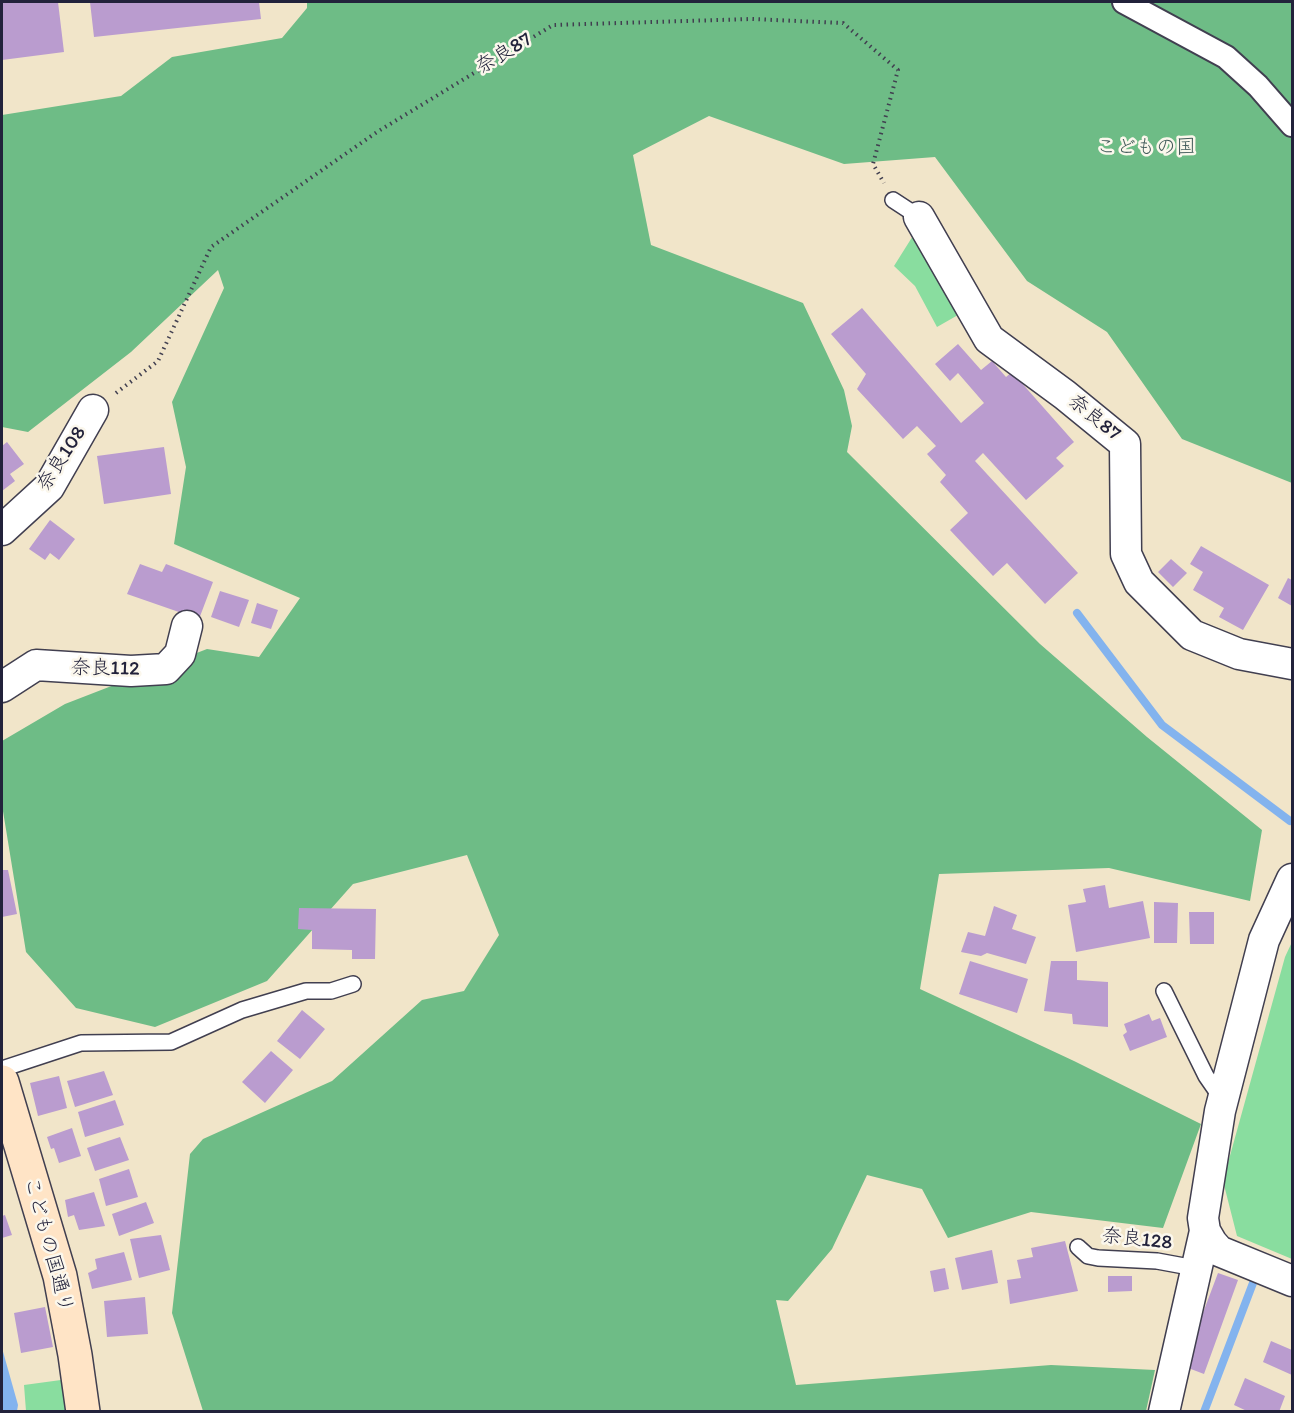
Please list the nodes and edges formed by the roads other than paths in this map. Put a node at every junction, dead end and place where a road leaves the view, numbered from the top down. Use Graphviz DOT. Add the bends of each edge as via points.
graph roads {
  1 [pos="1124,2"];
  2 [pos="1293,124"];
  3 [pos="893,200"];
  4 [pos="919,217"];
  5 [pos="93,410"];
  6 [pos="2,530"];
  7 [pos="187,626"];
  8 [pos="1293,664"];
  9 [pos="2,687"];
  10 [pos="1293,879"];
  11 [pos="353,984"];
  12 [pos="1164,991"];
  13 [pos="2,1069"];
  14 [pos="2,1082"];
  15 [pos="1223,1100"];
  16 [pos="1204,1231"];
  17 [pos="1078,1246"];
  18 [pos="1195,1268"];
  19 [pos="1293,1281"];
  20 [pos="83,1412"];
  21 [pos="1164,1412"];
  1 -- 2 [label="street" via="1226,57"];
  3 -- 4 [label="lane"];
  4 -- 8 [label="street, 奈良87" via="989,339 1125,444 1126,554 1139,582 1192,635 1239,654"];
  5 -- 6 [label="street, 奈良108" via="49,486"];
  7 -- 9 [label="street, 奈良112" via="180,654 166,669 130,671 36,665"];
  10 -- 15 [label="street" via="1263,940"];
  11 -- 13 [label="lane" via="331,991 306,991 242,1010 171,1042 81,1043"];
  12 -- 15 [label="lane" via="1206,1076"];
  14 -- 20 [label="main road, こどもの国通り" via="60,1276"];
  15 -- 16 [label="street"];
  16 -- 18 [label="street"];
  16 -- 19 [label="street" via="1220,1251"];
  17 -- 18 [label="lane, 奈良128" via="1088,1256 1098,1258 1157,1261"];
  18 -- 21 [label="street"];
}
